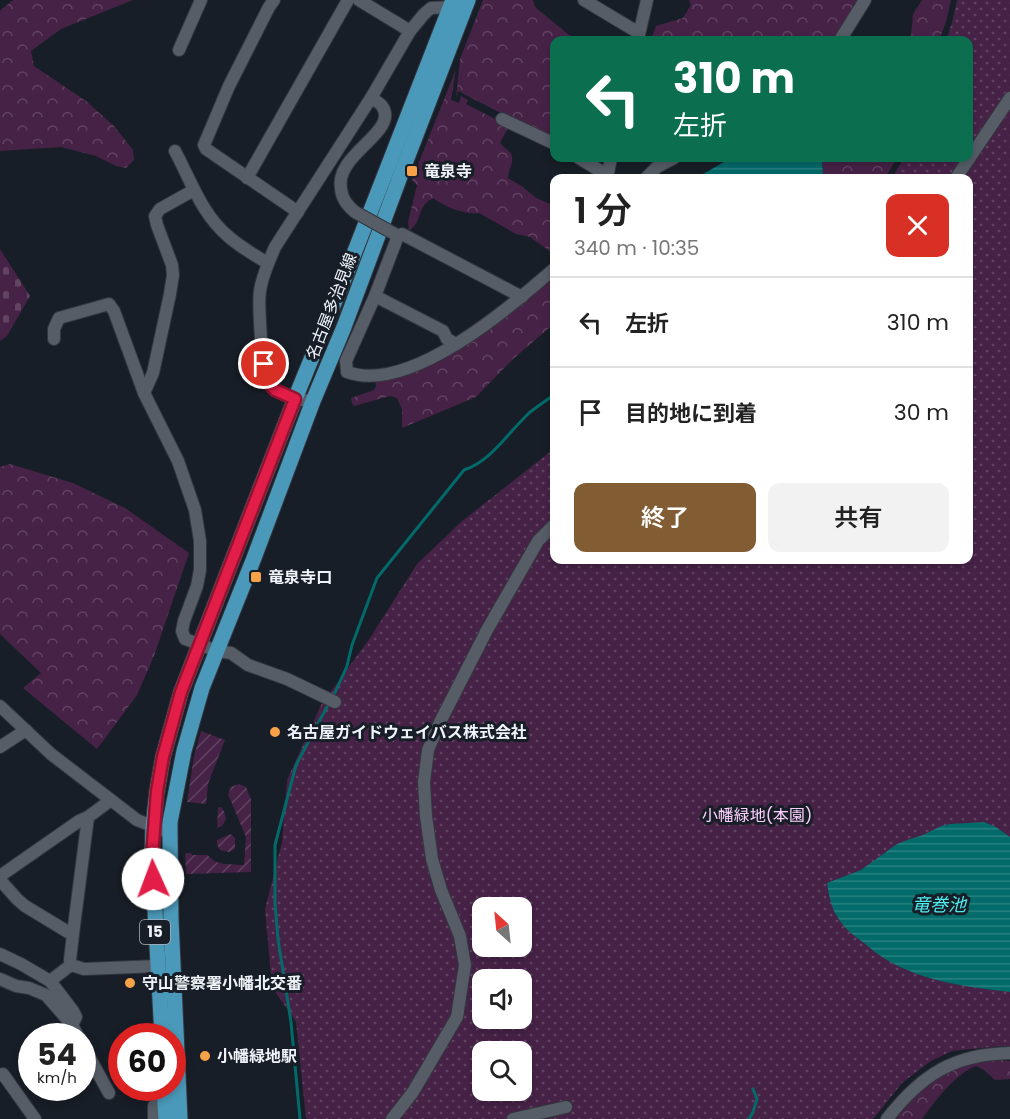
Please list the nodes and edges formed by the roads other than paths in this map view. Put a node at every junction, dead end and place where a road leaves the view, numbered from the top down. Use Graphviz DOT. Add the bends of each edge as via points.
graph roads {
  1 [pos="201,0"];
  2 [pos="274,0"];
  3 [pos="348,0"];
  4 [pos="360,0"];
  5 [pos="468,0"];
  6 [pos="584,0"];
  7 [pos="647,0"];
  8 [pos="865,0"];
  9 [pos="452,3"];
  10 [pos="410,31"];
  11 [pos="637,36"];
  12 [pos="638,36"];
  13 [pos="842,36"];
  14 [pos="178,50"];
  15 [pos="371,98"];
  16 [pos="1010,98"];
  17 [pos="502,118"];
  18 [pos="550,142"];
  19 [pos="175,151"];
  20 [pos="973,154"];
  21 [pos="585,162"];
  22 [pos="666,162"];
  23 [pos="603,174"];
  24 [pos="650,174"];
  25 [pos="247,178"];
  26 [pos="194,190"];
  27 [pos="298,212"];
  28 [pos="396,234"];
  29 [pos="267,263"];
  30 [pos="550,272"];
  31 [pos="375,296"];
  32 [pos="522,297"];
  33 [pos="54,339"];
  34 [pos="456,344"];
  35 [pos="144,393"];
  36 [pos="295,399"];
  37 [pos="313,401"];
  38 [pos="550,529"];
  39 [pos="200,644"];
  40 [pos="217,651"];
  41 [pos="335,702"];
  42 [pos="0,706"];
  43 [pos="26,730"];
  44 [pos="0,747"];
  45 [pos="111,800"];
  46 [pos="88,817"];
  47 [pos="153,824"];
  48 [pos="170,827"];
  49 [pos="0,878"];
  50 [pos="73,934"];
  51 [pos="0,954"];
  52 [pos="71,965"];
  53 [pos="158,966"];
  54 [pos="0,980"];
  55 [pos="50,981"];
  56 [pos="69,1023"];
  57 [pos="76,1023"];
  58 [pos="161,1023"];
  59 [pos="1010,1053"];
  60 [pos="96,1069"];
  61 [pos="0,1075"];
  62 [pos="108,1091"];
  63 [pos="566,1107"];
  64 [pos="165,1111"];
  65 [pos="35,1119"];
  66 [pos="154,1119"];
  67 [pos="180,1119"];
  68 [pos="392,1119"];
  69 [pos="513,1119"];
  70 [pos="887,1119"];
  1 -- 14 [label="street"];
  2 -- 25 [label="street" via="229,86 204,145"];
  3 -- 25 [label="street"];
  4 -- 10 [label="street"];
  5 -- 37 [label="main road, 名古屋多治見線 / 15"];
  6 -- 11 [label="street"];
  7 -- 12 [label="street"];
  8 -- 13 [label="street"];
  9 -- 10 [label="street" via="430,8"];
  9 -- 36 [label="main road, 名古屋多治見線 / 15"];
  10 -- 15 [label="street"];
  15 -- 27 [label="street"];
  15 -- 28 [label="street, bridge" via="382,106 383,125 342,172 342,196 355,212"];
  16 -- 20 [label="street"];
  17 -- 18 [label="street"];
  19 -- 26 [label="street"];
  21 -- 23 [label="street"];
  22 -- 24 [label="street"];
  25 -- 27 [label="street"];
  26 -- 29 [label="street" via="208,215 229,237"];
  26 -- 35 [label="street" via="160,209 155,216 172,275 153,373"];
  27 -- 29 [label="street"];
  28 -- 31 [label="street"];
  28 -- 32 [label="street"];
  29 -- 36 [label="street" via="259,310 266,380 275,390"];
  30 -- 32 [label="street"];
  31 -- 34 [label="street" via="443,331"];
  31 -- 34 [label="street" via="346,361 347,372 359,376 395,372"];
  32 -- 34 [label="street"];
  33 -- 35 [label="street" via="59,318 109,304"];
  35 -- 39 [label="street" via="178,461 195,510 200,570 182,631 185,639"];
  36 -- 37 [label="street"];
  36 -- 39 [label="main road, 名古屋多治見線 / 15"];
  37 -- 40 [label="main road, 名古屋多治見線 / 15"];
  38 -- 68 [label="street" via="538,541 487,630 428,750 424,782 429,842 441,890 460,936 465,965 458,1017"];
  39 -- 40 [label="street"];
  39 -- 47 [label="main road, 名古屋多治見線 / 15" via="171,724"];
  40 -- 41 [label="street" via="231,653 248,665"];
  40 -- 48 [label="main road, 名古屋多治見線 / 15" via="190,729"];
  42 -- 43 [label="street"];
  43 -- 44 [label="street"];
  43 -- 45 [label="street"];
  45 -- 46 [label="street"];
  45 -- 47 [label="street" via="137,820"];
  46 -- 49 [label="street"];
  46 -- 50 [label="street"];
  47 -- 48 [label="street"];
  47 -- 53 [label="main road, 名古屋多治見線 / 15"];
  48 -- 67 [label="main road, 名古屋多治見線 / 15"];
  49 -- 50 [label="street" via="25,906"];
  50 -- 52 [label="street"];
  51 -- 55 [label="street"];
  52 -- 53 [label="street" via="84,969"];
  52 -- 55 [label="street"];
  53 -- 58 [label="main road, 名古屋多治見線 / 15"];
  54 -- 56 [label="street" via="46,995"];
  55 -- 57 [label="street" via="73,1011"];
  59 -- 70 [label="street" via="968,1058 944,1067 903,1099"];
  60 -- 62 [label="street"];
  61 -- 65 [label="street"];
  63 -- 69 [label="street"];
  64 -- 66 [label="street" via="154,1106"];
}
